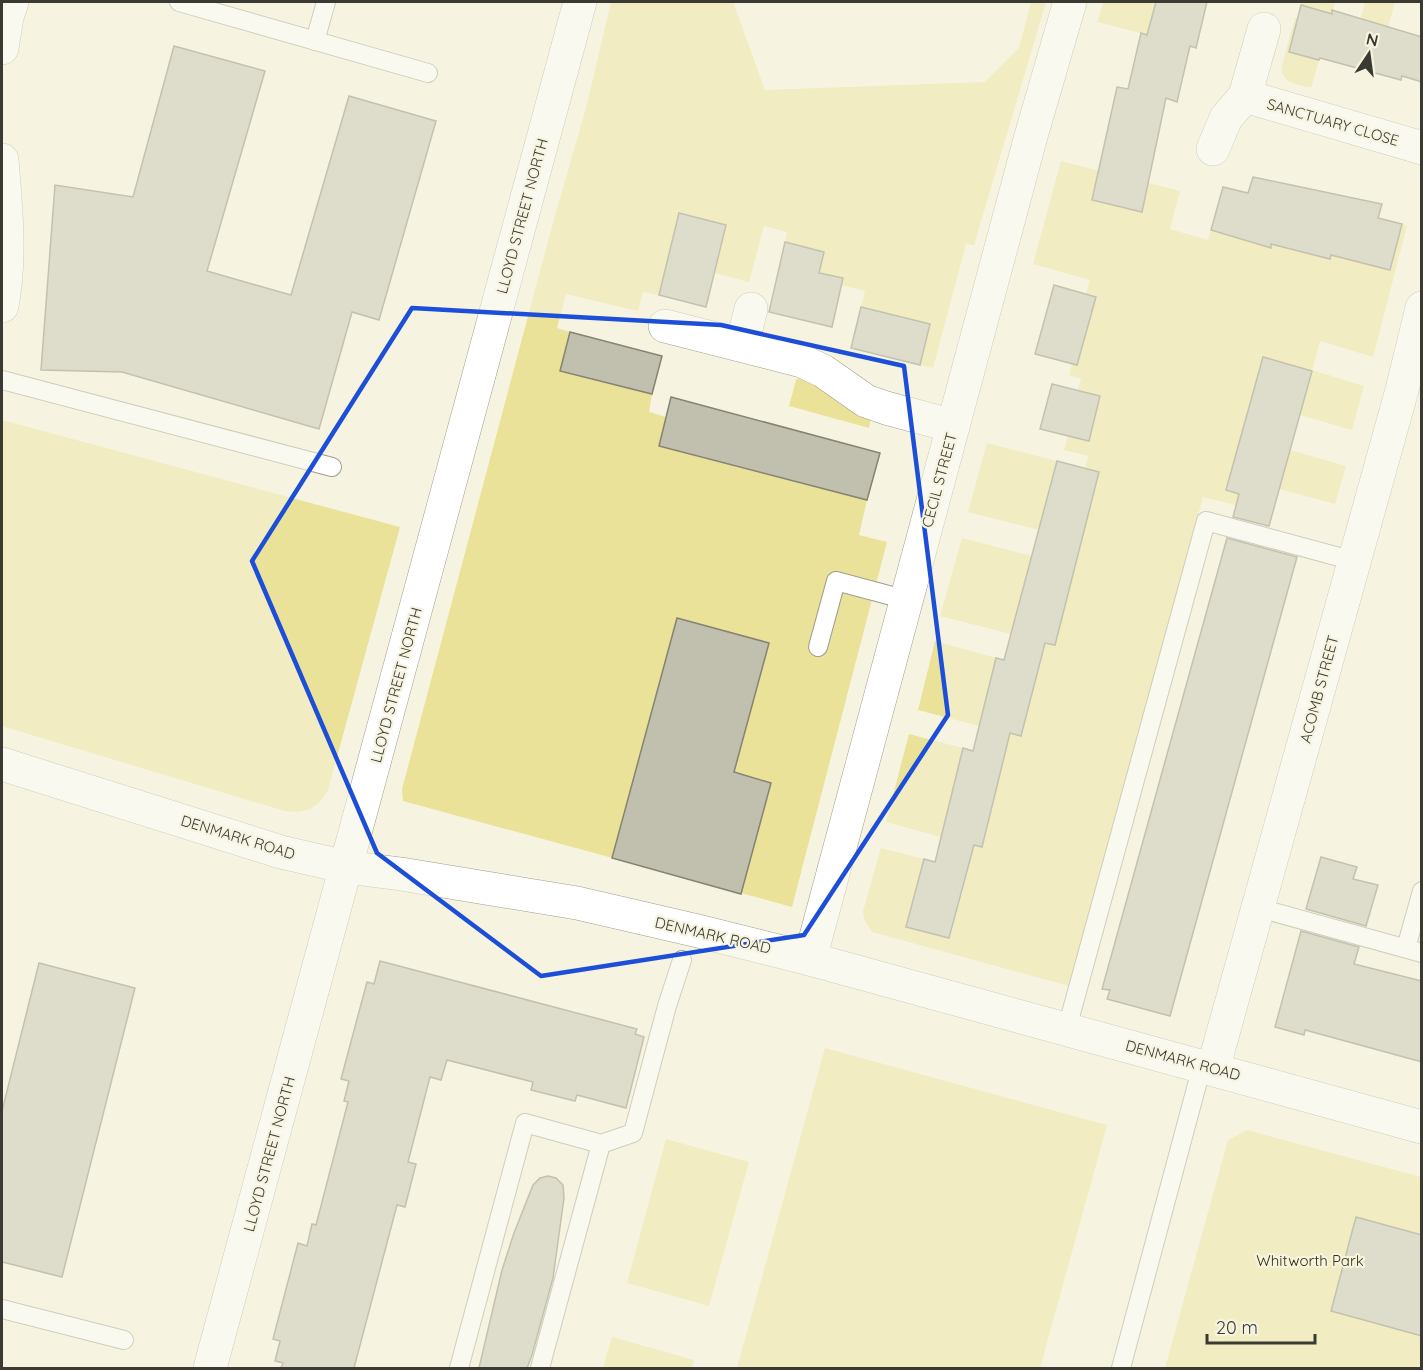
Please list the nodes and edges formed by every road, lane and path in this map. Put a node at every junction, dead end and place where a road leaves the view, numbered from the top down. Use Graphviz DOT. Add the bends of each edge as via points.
graph roads {
  1 [pos="12,2"];
  2 [pos="179,2"];
  3 [pos="326,2"];
  4 [pos="580,2"];
  5 [pos="1070,2"];
  6 [pos="1264,29"];
  7 [pos="315,40"];
  8 [pos="2,48"];
  9 [pos="428,73"];
  10 [pos="1245,96"];
  11 [pos="1422,147"];
  12 [pos="1213,148"];
  13 [pos="2,160"];
  14 [pos="2,306"];
  15 [pos="1422,308"];
  16 [pos="751,309"];
  17 [pos="665,326"];
  18 [pos="742,345"];
  19 [pos="2,380"];
  20 [pos="953,426"];
  21 [pos="332,467"];
  22 [pos="1354,561"];
  23 [pos="907,600"];
  24 [pos="818,647"];
  25 [pos="2,764"];
  26 [pos="346,867"];
  27 [pos="1422,891"];
  28 [pos="1258,908"];
  29 [pos="1414,950"];
  30 [pos="810,958"];
  31 [pos="682,960"];
  32 [pos="1067,1028"];
  33 [pos="1208,1068"];
  34 [pos="1422,1127"];
  35 [pos="601,1144"];
  36 [pos="2,1309"];
  37 [pos="123,1340"];
  38 [pos="210,1368"];
  39 [pos="459,1368"];
  40 [pos="540,1368"];
  41 [pos="1121,1368"];
  1 -- 8 [label="street"];
  2 -- 7 [label="lane"];
  3 -- 7 [label="lane"];
  4 -- 26 [label="street, LLOYD STREET NORTH"];
  5 -- 20 [label="street, CECIL STREET"];
  6 -- 10 [label="street"];
  7 -- 9 [label="lane"];
  10 -- 11 [label="street, SANCTUARY CLOSE"];
  10 -- 12 [label="street" via="1226,118"];
  13 -- 14 [label="street" via="7,215"];
  15 -- 22 [label="street, ACOMB STREET"];
  16 -- 18 [label="street"];
  17 -- 18 [label="street"];
  18 -- 20 [label="street" via="802,361 866,401"];
  19 -- 21 [label="lane"];
  20 -- 23 [label="street, CECIL STREET"];
  22 -- 28 [label="street, ACOMB STREET"];
  22 -- 32 [label="lane" via="1206,521"];
  23 -- 24 [label="lane" via="836,582"];
  23 -- 30 [label="street, CECIL STREET"];
  25 -- 26 [label="street, DENMARK ROAD" via="281,852"];
  26 -- 30 [label="street, DENMARK ROAD" via="577,903"];
  26 -- 38 [label="street, LLOYD STREET NORTH"];
  27 -- 29 [label="lane"];
  28 -- 29 [label="lane"];
  28 -- 33 [label="street, ACOMB STREET"];
  30 -- 32 [label="street, DENMARK ROAD"];
  31 -- 35 [label="lane" via="633,1133"];
  32 -- 33 [label="street, DENMARK ROAD"];
  33 -- 34 [label="street, DENMARK ROAD"];
  33 -- 41 [label="lane"];
  35 -- 39 [label="lane" via="525,1123"];
  35 -- 40 [label="lane"];
  36 -- 37 [label="lane"];
}
